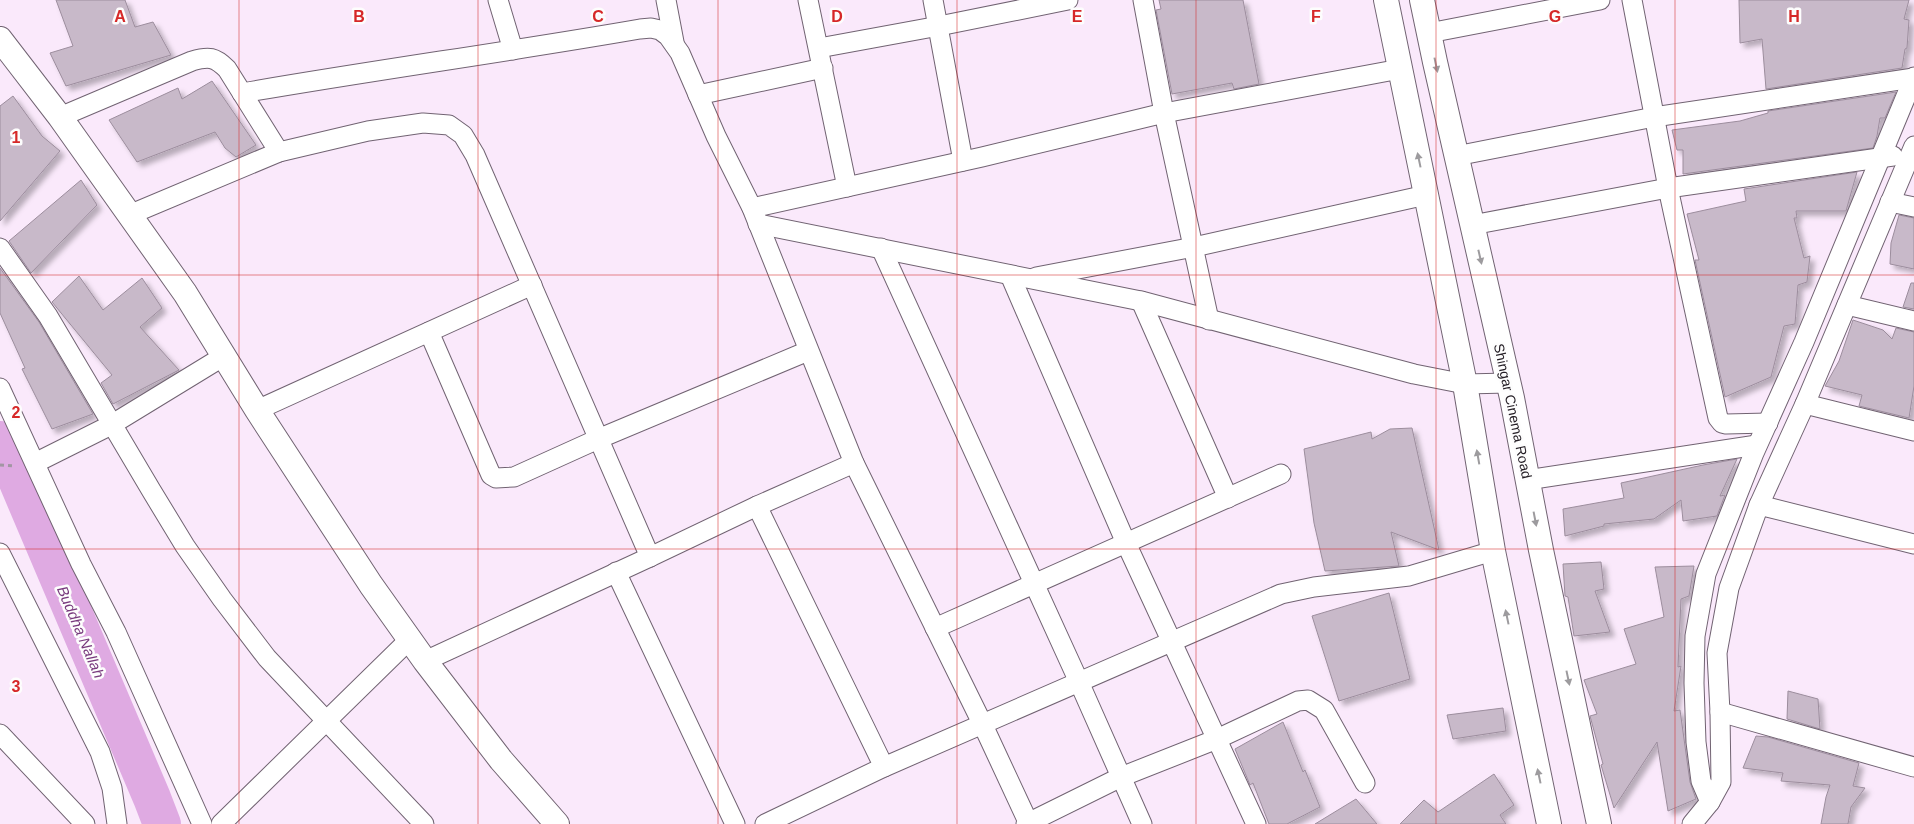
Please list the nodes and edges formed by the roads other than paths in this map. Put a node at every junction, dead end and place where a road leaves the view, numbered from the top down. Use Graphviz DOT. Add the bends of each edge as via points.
graph roads {
  1 [pos="498,0"];
  2 [pos="666,0"];
  3 [pos="808,0"];
  4 [pos="933,0"];
  5 [pos="1068,0"];
  6 [pos="1143,0"];
  7 [pos="1386,0"];
  8 [pos="1422,0"];
  9 [pos="1600,0"];
  10 [pos="1632,0"];
  11 [pos="939,26"];
  12 [pos="1429,33"];
  13 [pos="0,39"];
  14 [pos="674,42"];
  15 [pos="819,48"];
  16 [pos="513,50"];
  17 [pos="823,68"];
  18 [pos="1400,69"];
  19 [pos="1914,78"];
  20 [pos="242,93"];
  21 [pos="698,95"];
  22 [pos="1164,112"];
  23 [pos="60,117"];
  24 [pos="1654,117"];
  25 [pos="279,152"];
  26 [pos="1900,154"];
  27 [pos="1456,156"];
  28 [pos="963,161"];
  29 [pos="847,187"];
  30 [pos="1668,188"];
  31 [pos="1426,195"];
  32 [pos="1890,202"];
  33 [pos="1914,207"];
  34 [pos="129,215"];
  35 [pos="755,216"];
  36 [pos="1472,225"];
  37 [pos="1194,247"];
  38 [pos="0,248"];
  39 [pos="880,248"];
  40 [pos="1018,277"];
  41 [pos="532,285"];
  42 [pos="1141,301"];
  43 [pos="1847,305"];
  44 [pos="1209,320"];
  45 [pos="1914,321"];
  46 [pos="429,332"];
  47 [pos="808,351"];
  48 [pos="224,356"];
  49 [pos="1508,382"];
  50 [pos="1465,384"];
  51 [pos="0,388"];
  52 [pos="1805,404"];
  53 [pos="257,410"];
  54 [pos="1768,423"];
  55 [pos="111,425"];
  56 [pos="1914,431"];
  57 [pos="598,439"];
  58 [pos="1758,445"];
  59 [pos="854,463"];
  60 [pos="29,465"];
  61 [pos="1281,474"];
  62 [pos="1527,480"];
  63 [pos="1228,498"];
  64 [pos="1758,505"];
  65 [pos="757,506"];
  66 [pos="1126,543"];
  67 [pos="1914,544"];
  68 [pos="1493,551"];
  69 [pos="1,555"];
  70 [pos="650,557"];
  71 [pos="616,572"];
  72 [pos="1033,584"];
  73 [pos="935,628"];
  74 [pos="410,639"];
  75 [pos="1173,641"];
  76 [pos="425,661"];
  77 [pos="1079,682"];
  78 [pos="1720,712"];
  79 [pos="326,721"];
  80 [pos="982,724"];
  81 [pos="0,734"];
  82 [pos="1217,739"];
  83 [pos="884,767"];
  84 [pos="1914,767"];
  85 [pos="1121,777"];
  86 [pos="1365,783"];
  87 [pos="1710,802"];
  88 [pos="85,824"];
  89 [pos="117,824"];
  90 [pos="202,824"];
  91 [pos="222,824"];
  92 [pos="424,824"];
  93 [pos="557,824"];
  94 [pos="735,824"];
  95 [pos="765,824"];
  96 [pos="1028,824"];
  97 [pos="1142,824"];
  98 [pos="1256,824"];
  99 [pos="1549,824"];
  100 [pos="1598,824"];
  101 [pos="1692,824"];
  1 -- 16 [label="street"];
  2 -- 14 [label="street"];
  3 -- 15 [label="street"];
  4 -- 11 [label="street"];
  5 -- 11 [label="street"];
  6 -- 22 [label="street"];
  7 -- 18 [label="street"];
  8 -- 12 [label="street, Shingar Cinema Road"];
  9 -- 12 [label="street"];
  10 -- 24 [label="street"];
  11 -- 15 [label="street"];
  11 -- 28 [label="street"];
  12 -- 27 [label="street, Shingar Cinema Road, one-way"];
  13 -- 23 [label="street"];
  14 -- 16 [label="street" via="660,30 651,28"];
  14 -- 21 [label="street"];
  15 -- 17 [label="street"];
  16 -- 20 [label="street"];
  17 -- 21 [label="street"];
  17 -- 29 [label="street"];
  18 -- 22 [label="street"];
  31 -- 18 [label="street, one-way"];
  19 -- 24 [label="street"];
  19 -- 26 [label="street"];
  20 -- 23 [label="street" via="218,60 202,58"];
  20 -- 25 [label="street"];
  21 -- 35 [label="street"];
  22 -- 28 [label="street"];
  22 -- 37 [label="street"];
  23 -- 34 [label="street"];
  24 -- 27 [label="street"];
  24 -- 30 [label="street"];
  25 -- 34 [label="street"];
  25 -- 41 [label="street" via="423,123 449,125 464,135 475,155"];
  26 -- 30 [label="street"];
  26 -- 32 [label="street"];
  26 -- 54 [label="street" via="1804,342"];
  27 -- 36 [label="street, Shingar Cinema Road"];
  28 -- 29 [label="street"];
  29 -- 35 [label="street"];
  30 -- 36 [label="street"];
  30 -- 54 [label="street" via="1719,421 1734,425"];
  31 -- 37 [label="street"];
  31 -- 50 [label="street"];
  32 -- 33 [label="street"];
  32 -- 43 [label="street"];
  34 -- 48 [label="street" via="185,293"];
  35 -- 39 [label="street"];
  35 -- 47 [label="street"];
  36 -- 49 [label="street, Shingar Cinema Road, one-way"];
  37 -- 40 [label="street"];
  37 -- 44 [label="street"];
  38 -- 55 [label="street" via="48,316"];
  39 -- 40 [label="street"];
  39 -- 72 [label="street"];
  40 -- 42 [label="street"];
  40 -- 66 [label="street"];
  41 -- 46 [label="street"];
  41 -- 57 [label="street"];
  42 -- 44 [label="street"];
  42 -- 63 [label="street"];
  43 -- 45 [label="street"];
  43 -- 52 [label="street"];
  44 -- 50 [label="street" via="1414,374"];
  46 -- 53 [label="street"];
  46 -- 57 [label="street" via="491,475 496,478 514,477"];
  47 -- 57 [label="street"];
  47 -- 59 [label="street"];
  48 -- 53 [label="street"];
  48 -- 55 [label="street"];
  49 -- 50 [label="street"];
  49 -- 62 [label="street, Shingar Cinema Road"];
  68 -- 50 [label="street, one-way"];
  51 -- 60 [label="street"];
  52 -- 56 [label="street"];
  52 -- 64 [label="street"];
  53 -- 74 [label="street"];
  54 -- 58 [label="street"];
  55 -- 60 [label="street"];
  55 -- 79 [label="street" via="185,546 222,599 267,658"];
  57 -- 70 [label="street"];
  58 -- 62 [label="street"];
  58 -- 87 [label="street" via="1706,574 1696,628 1696,742 1701,781"];
  59 -- 65 [label="street"];
  59 -- 73 [label="street"];
  60 -- 90 [label="street" via="116,632"];
  61 -- 63 [label="street"];
  62 -- 100 [label="street, Shingar Cinema Road, one-way"];
  63 -- 66 [label="street"];
  64 -- 67 [label="street"];
  64 -- 78 [label="street" via="1729,588 1722,622 1717,652"];
  65 -- 70 [label="street"];
  65 -- 83 [label="street"];
  66 -- 72 [label="street"];
  66 -- 75 [label="street"];
  68 -- 75 [label="street" via="1409,576 1281,594"];
  99 -- 68 [label="street, one-way"];
  69 -- 89 [label="street" via="100,752 112,788"];
  70 -- 71 [label="street"];
  71 -- 76 [label="street"];
  71 -- 94 [label="street"];
  72 -- 73 [label="street"];
  72 -- 77 [label="street"];
  73 -- 80 [label="street"];
  74 -- 76 [label="street"];
  74 -- 79 [label="street"];
  75 -- 77 [label="street"];
  75 -- 82 [label="street"];
  76 -- 93 [label="street" via="501,760"];
  77 -- 80 [label="street"];
  77 -- 85 [label="street"];
  78 -- 84 [label="street"];
  78 -- 87 [label="street" via="1720,782"];
  79 -- 91 [label="street"];
  79 -- 92 [label="street"];
  80 -- 83 [label="street"];
  80 -- 96 [label="street"];
  81 -- 88 [label="street"];
  82 -- 85 [label="street"];
  82 -- 86 [label="street" via="1298,701 1308,700 1324,710"];
  82 -- 98 [label="street"];
  83 -- 95 [label="street"];
  85 -- 96 [label="street"];
  85 -- 97 [label="street"];
  87 -- 101 [label="street"];
}
